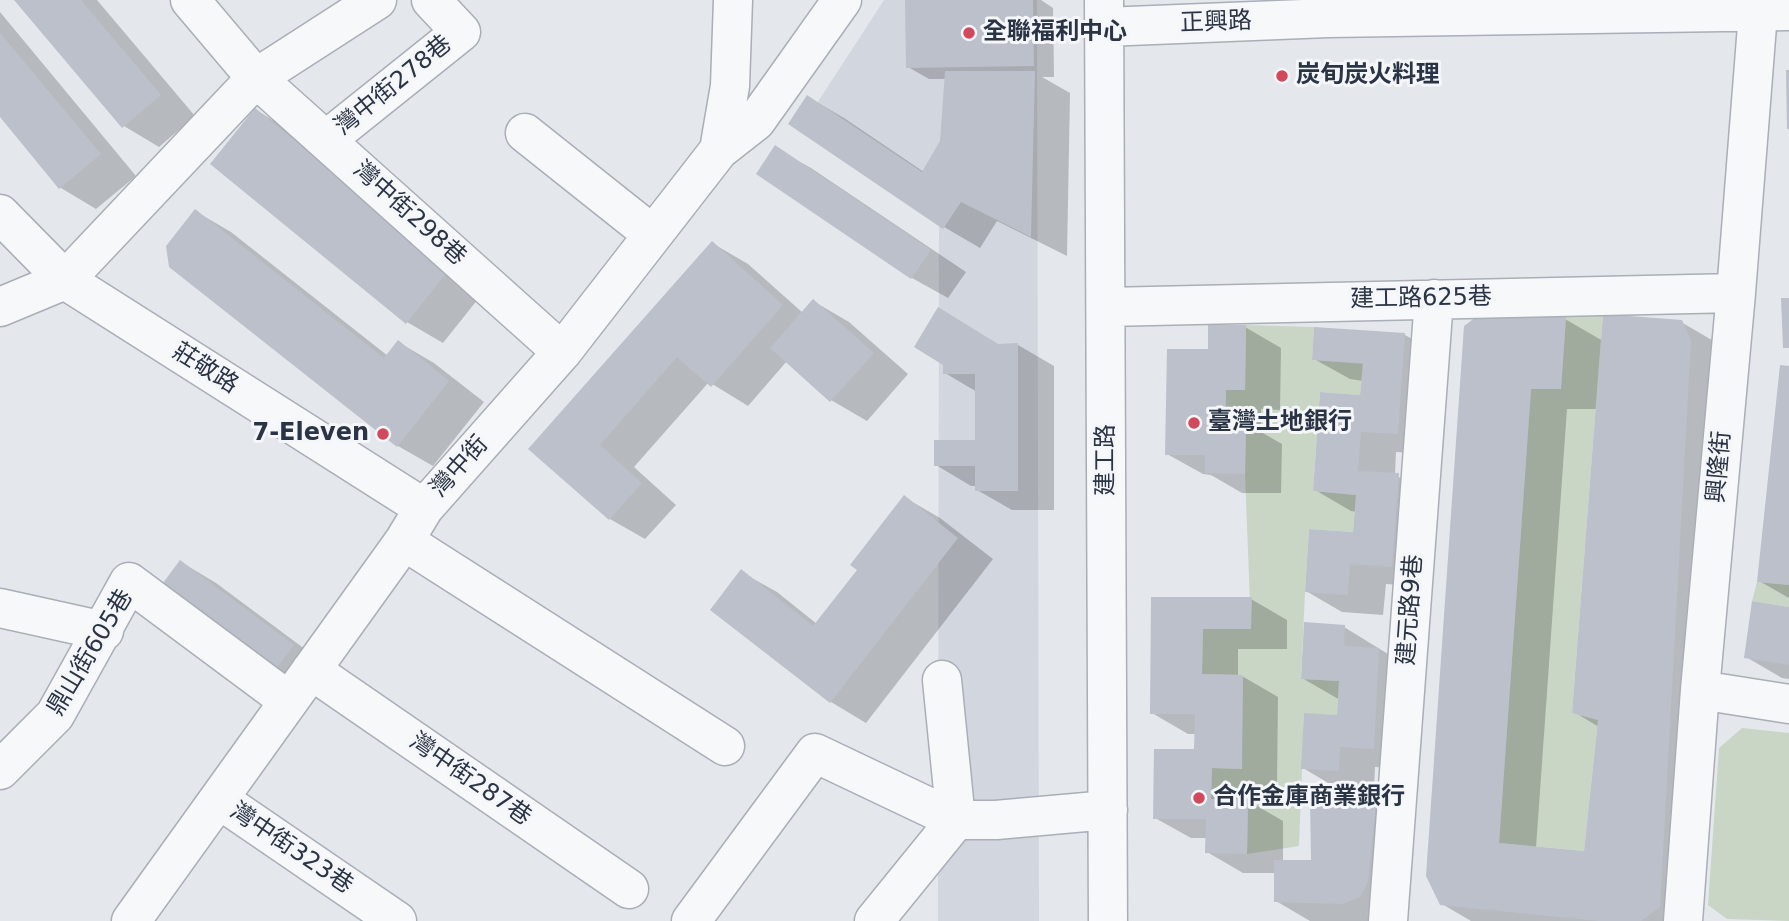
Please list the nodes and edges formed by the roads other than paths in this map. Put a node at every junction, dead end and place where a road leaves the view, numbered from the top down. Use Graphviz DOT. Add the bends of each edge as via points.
graph roads {
  1 [pos="190,0"];
  2 [pos="377,0"];
  3 [pos="431,0"];
  4 [pos="733,0"];
  5 [pos="842,0"];
  6 [pos="1769,8"];
  7 [pos="1329,9"];
  8 [pos="1104,14"];
  9 [pos="256,78"];
  10 [pos="525,133"];
  11 [pos="326,140"];
  12 [pos="719,150"];
  13 [pos="0,214"];
  14 [pos="652,234"];
  15 [pos="65,280"];
  16 [pos="1736,293"];
  17 [pos="1434,299"];
  18 [pos="0,307"];
  19 [pos="1106,307"];
  20 [pos="562,352"];
  21 [pos="424,508"];
  22 [pos="404,541"];
  23 [pos="0,608"];
  24 [pos="104,631"];
  25 [pos="311,670"];
  26 [pos="942,680"];
  27 [pos="1700,690"];
  28 [pos="289,701"];
  29 [pos="1789,704"];
  30 [pos="724,746"];
  31 [pos="0,770"];
  32 [pos="220,800"];
  33 [pos="1108,810"];
  34 [pos="956,820"];
  35 [pos="629,889"];
  36 [pos="131,921"];
  37 [pos="397,921"];
  38 [pos="691,921"];
  39 [pos="874,921"];
  40 [pos="1108,921"];
  41 [pos="1388,921"];
  42 [pos="1683,921"];
  1 -- 9 [label="street, 灣中街298巷"];
  2 -- 9 [label="street"];
  3 -- 11 [label="street, 灣中街278巷" via="461,32"];
  4 -- 12 [label="street, 灣中街" via="730,86"];
  5 -- 12 [label="street" via="756,121"];
  6 -- 7 [label="street, 正興路"];
  6 -- 16 [label="street, 興隆街"];
  7 -- 8 [label="street, 正興路"];
  8 -- 19 [label="street, 建工路"];
  9 -- 11 [label="street, 灣中街298巷"];
  9 -- 15 [label="street"];
  10 -- 14 [label="street"];
  11 -- 20 [label="street, 灣中街298巷"];
  12 -- 14 [label="street, 灣中街"];
  13 -- 15 [label="street, 莊敬路"];
  14 -- 20 [label="street, 灣中街"];
  15 -- 18 [label="street"];
  15 -- 21 [label="street, 莊敬路"];
  16 -- 17 [label="street, 建工路625巷"];
  16 -- 27 [label="street, 興隆街"];
  17 -- 19 [label="street, 建工路625巷"];
  17 -- 41 [label="street, 建元路9巷"];
  19 -- 33 [label="street, 建工路"];
  20 -- 21 [label="street, 灣中街"];
  21 -- 22 [label="street, 灣中街"];
  22 -- 25 [label="street, 灣中街"];
  22 -- 30 [label="street"];
  23 -- 24 [label="street"];
  24 -- 28 [label="street, 鼎山街605巷" via="129,582"];
  24 -- 31 [label="street, 鼎山街605巷" via="55,715"];
  25 -- 28 [label="street, 灣中街"];
  25 -- 35 [label="street, 灣中街287巷"];
  26 -- 34 [label="street"];
  27 -- 29 [label="street"];
  27 -- 42 [label="street, 興隆街"];
  28 -- 32 [label="street, 灣中街"];
  32 -- 36 [label="street, 灣中街"];
  32 -- 37 [label="street, 灣中街323巷"];
  33 -- 34 [label="street"];
  33 -- 40 [label="street, 建工路"];
  34 -- 38 [label="street" via="816,753"];
  34 -- 39 [label="street"];
}
